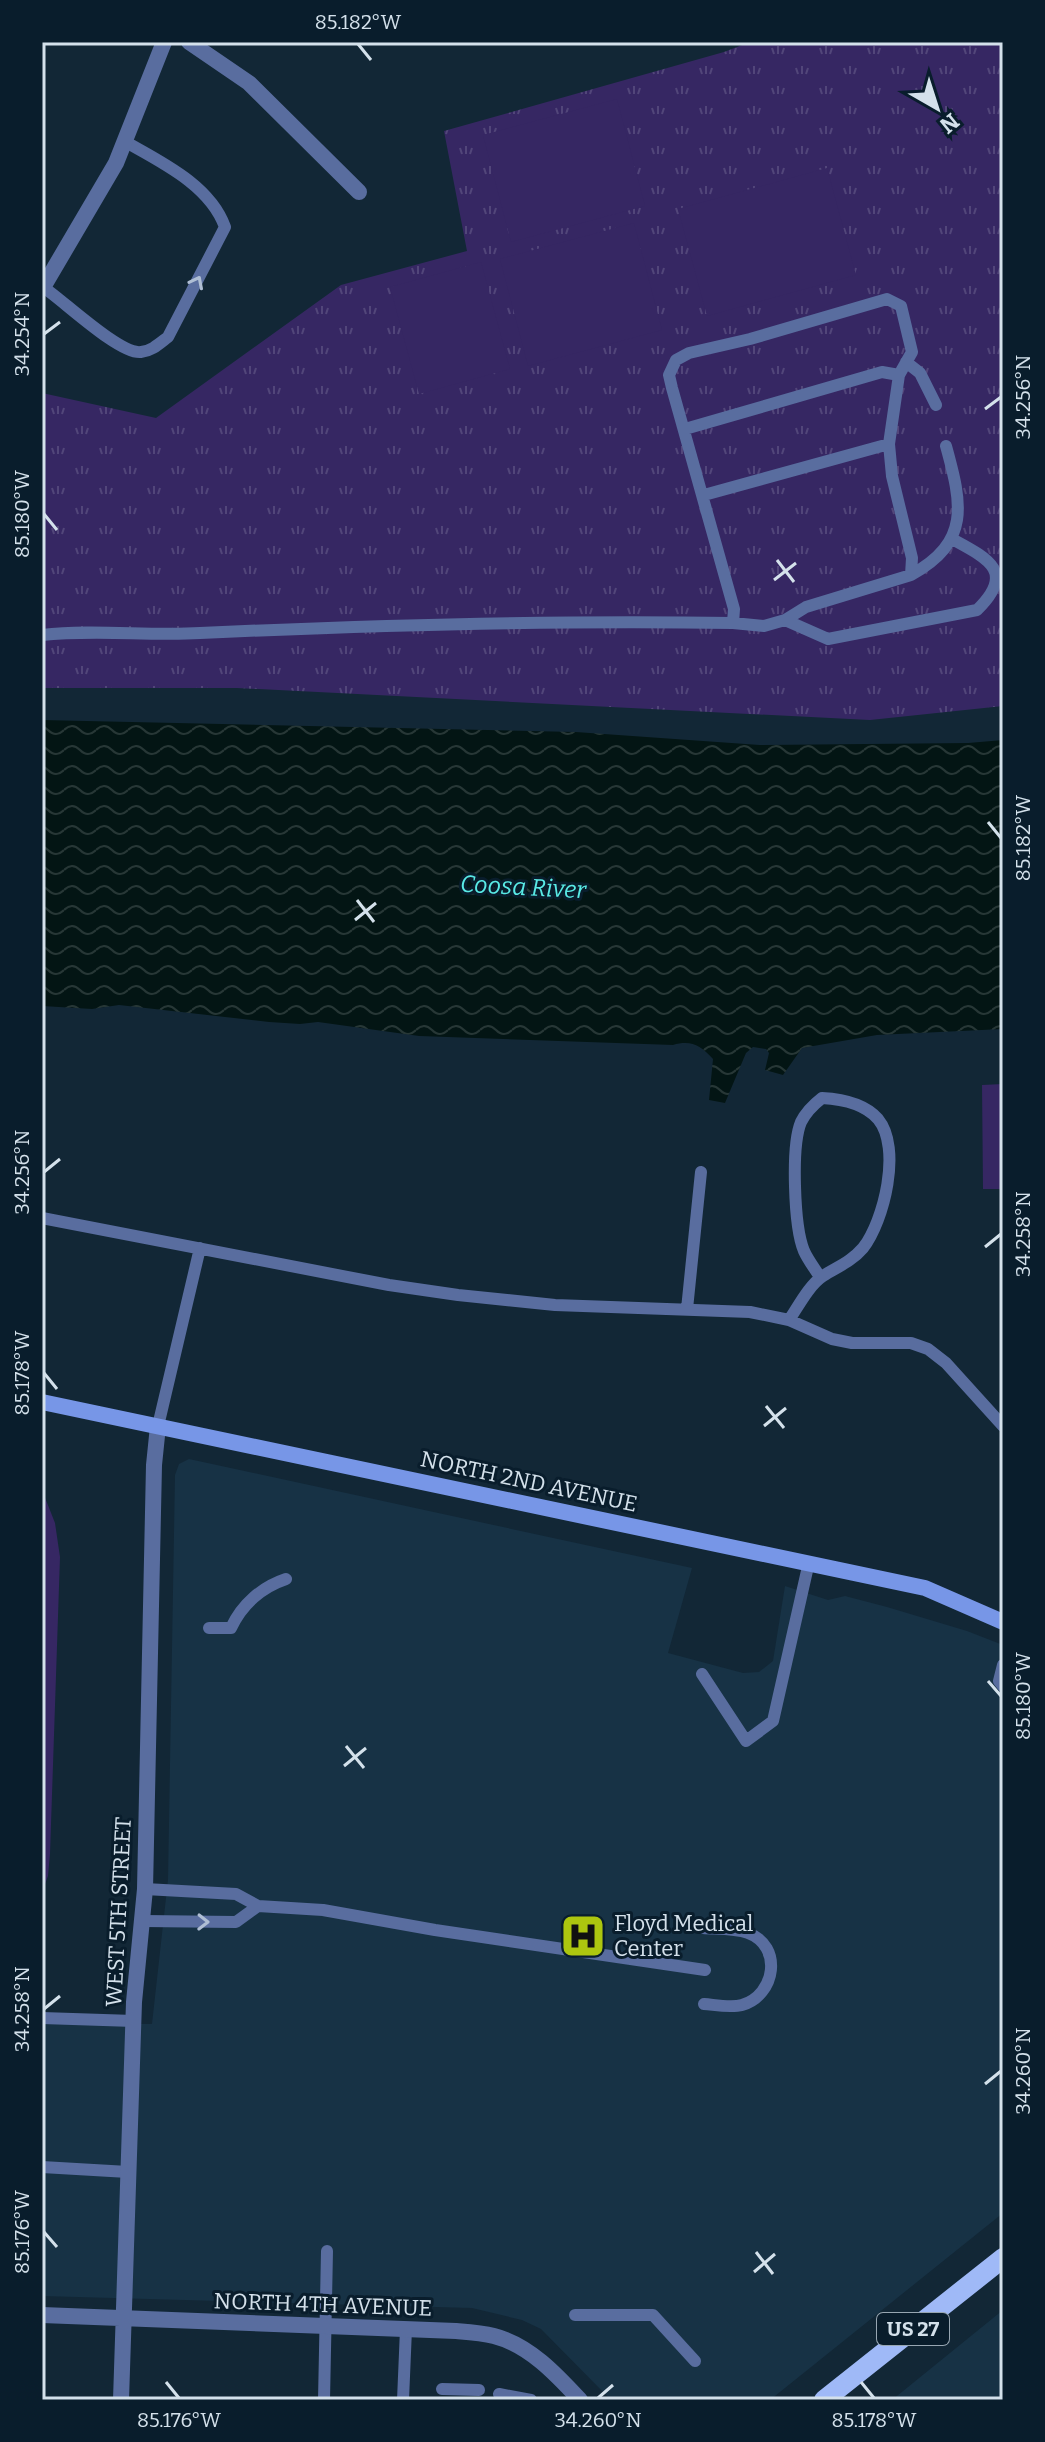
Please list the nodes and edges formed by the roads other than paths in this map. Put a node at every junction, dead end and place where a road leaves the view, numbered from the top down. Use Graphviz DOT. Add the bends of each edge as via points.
graph roads {
  1 [pos="164,42"];
  2 [pos="189,42"];
  3 [pos="124,141"];
  4 [pos="359,192"];
  5 [pos="43,288"];
  6 [pos="906,362"];
  7 [pos="899,375"];
  8 [pos="936,405"];
  9 [pos="685,429"];
  10 [pos="889,444"];
  11 [pos="946,446"];
  12 [pos="704,495"];
  13 [pos="952,539"];
  14 [pos="911,575"];
  15 [pos="785,620"];
  16 [pos="733,623"];
  17 [pos="42,635"];
  18 [pos="701,1172"];
  19 [pos="42,1218"];
  20 [pos="200,1248"];
  21 [pos="820,1277"];
  22 [pos="687,1309"];
  23 [pos="789,1320"];
  24 [pos="42,1402"];
  25 [pos="158,1426"];
  26 [pos="1003,1426"];
  27 [pos="809,1562"];
  28 [pos="286,1579"];
  29 [pos="1002,1621"];
  30 [pos="209,1628"];
  31 [pos="1003,1665"];
  32 [pos="702,1674"];
  33 [pos="1003,1686"];
  34 [pos="145,1889"];
  35 [pos="258,1906"];
  36 [pos="143,1921"];
  37 [pos="703,1928"];
  38 [pos="705,1970"];
  39 [pos="704,2004"];
  40 [pos="42,2018"];
  41 [pos="134,2021"];
  42 [pos="42,2167"];
  43 [pos="128,2172"];
  44 [pos="327,2251"];
  45 [pos="1003,2258"];
  46 [pos="42,2315"];
  47 [pos="575,2315"];
  48 [pos="123,2318"];
  49 [pos="325,2327"];
  50 [pos="406,2329"];
  51 [pos="695,2361"];
  52 [pos="442,2389"];
  53 [pos="479,2390"];
  54 [pos="499,2394"];
  55 [pos="121,2400"];
  56 [pos="324,2400"];
  57 [pos="403,2400"];
  58 [pos="531,2400"];
  59 [pos="580,2400"];
  60 [pos="824,2400"];
  1 -- 3 [label="street"];
  2 -- 4 [label="street" via="249,83"];
  3 -- 5 [label="street"];
  5 -- 3 [label="lane, one-way" via="122,348 139,353 168,337 225,227 207,197 167,165"];
  6 -- 7 [label="lane"];
  6 -- 8 [label="lane" via="920,373"];
  6 -- 9 [label="lane" via="912,352 907,325 901,306 887,299 689,353 676,360 669,375"];
  7 -- 9 [label="lane" via="882,372"];
  7 -- 10 [label="lane"];
  9 -- 12 [label="lane"];
  10 -- 12 [label="lane"];
  10 -- 14 [label="lane"];
  11 -- 13 [label="lane" via="960,511"];
  12 -- 16 [label="lane" via="734,609"];
  13 -- 14 [label="lane" via="942,554"];
  13 -- 15 [label="lane" via="991,563 997,580 993,594 977,610 828,639"];
  14 -- 15 [label="lane" via="806,607"];
  15 -- 16 [label="lane" via="764,626"];
  16 -- 17 [label="lane" via="571,620"];
  18 -- 22 [label="lane"];
  19 -- 20 [label="lane"];
  20 -- 22 [label="lane" via="458,1295 555,1305"];
  20 -- 25 [label="lane"];
  21 -- 21 [label="lane" via="852,1259 870,1237 882,1209 889,1159 884,1128 876,1117 850,1102 822,1098 802,1120 794,1171 804,1249"];
  21 -- 23 [label="lane"];
  22 -- 23 [label="lane"];
  23 -- 26 [label="lane" via="832,1339 911,1343 928,1349"];
  24 -- 25 [label="main road, NORTH 2ND AVENUE"];
  25 -- 27 [label="main road, NORTH 2ND AVENUE"];
  25 -- 34 [label="street, WEST 5TH STREET"];
  27 -- 29 [label="main road, NORTH 2ND AVENUE" via="925,1588"];
  27 -- 32 [label="lane" via="773,1721 746,1741"];
  28 -- 30 [label="lane" via="257,1595 231,1628"];
  31 -- 33 [label="lane"];
  34 -- 35 [label="lane" via="236,1894"];
  34 -- 36 [label="street, WEST 5TH STREET"];
  36 -- 35 [label="lane, one-way" via="236,1922"];
  35 -- 38 [label="lane" via="323,1910"];
  36 -- 41 [label="street, WEST 5TH STREET"];
  37 -- 39 [label="lane" via="756,1937 765,1945 772,1967 770,1981 757,1998 742,2005"];
  40 -- 41 [label="lane"];
  41 -- 43 [label="street, WEST 5TH STREET"];
  42 -- 43 [label="lane"];
  43 -- 48 [label="street, WEST 5TH STREET"];
  44 -- 49 [label="lane"];
  45 -- 60 [label="main road, US 27"];
  46 -- 48 [label="street, NORTH 4TH AVENUE"];
  47 -- 51 [label="lane" via="653,2315"];
  48 -- 49 [label="street, NORTH 4TH AVENUE"];
  48 -- 55 [label="street, WEST 5TH STREET"];
  49 -- 50 [label="street, NORTH 4TH AVENUE"];
  49 -- 56 [label="lane"];
  50 -- 57 [label="lane"];
  50 -- 59 [label="street, NORTH 4TH AVENUE" via="494,2336 550,2368"];
  52 -- 53 [label="lane"];
  54 -- 58 [label="lane"];
}
